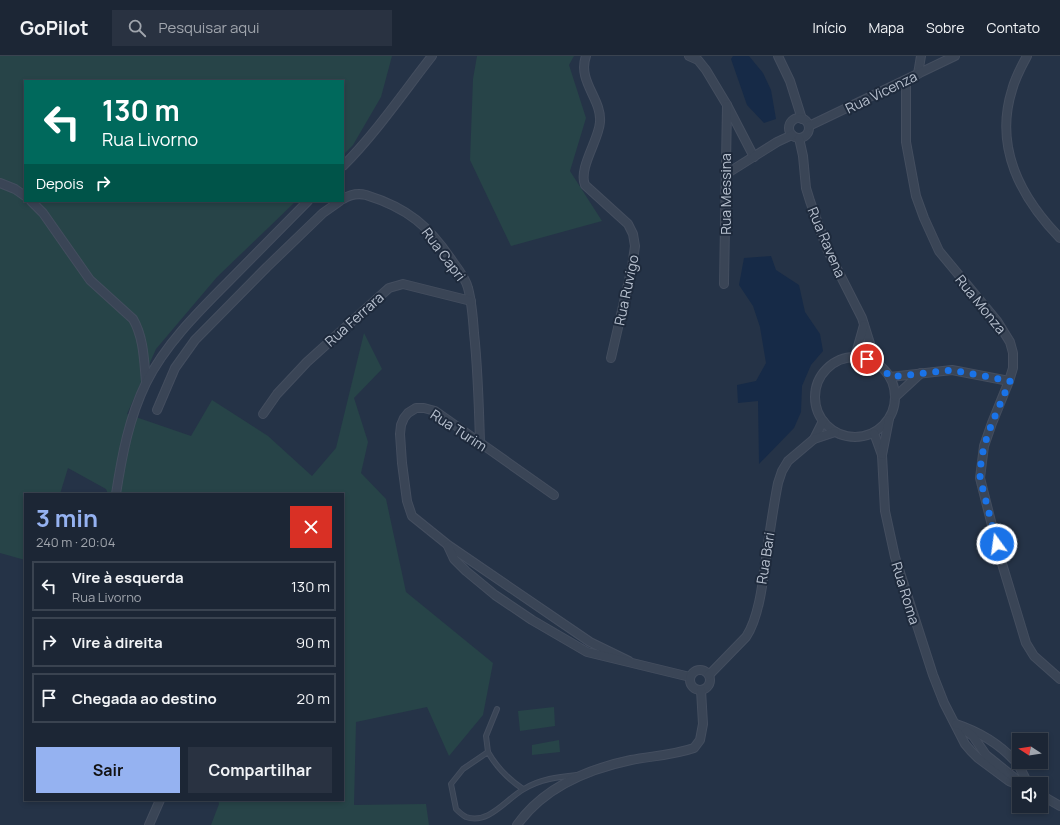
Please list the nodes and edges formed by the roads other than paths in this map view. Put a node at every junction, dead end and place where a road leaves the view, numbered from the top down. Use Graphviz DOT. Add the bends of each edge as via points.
graph roads {
  1 [pos="432,56"];
  2 [pos="586,56"];
  3 [pos="689,56"];
  4 [pos="778,56"];
  5 [pos="921,56"];
  6 [pos="955,56"];
  7 [pos="1026,56"];
  8 [pos="918,74"];
  9 [pos="906,80"];
  10 [pos="727,105"];
  11 [pos="803,121"];
  12 [pos="797,135"];
  13 [pos="754,157"];
  14 [pos="344,165"];
  15 [pos="726,174"];
  16 [pos="0,183"];
  17 [pos="24,195"];
  18 [pos="344,198"];
  19 [pos="32,202"];
  20 [pos="307,202"];
  21 [pos="339,202"];
  22 [pos="1060,238"];
  23 [pos="724,284"];
  24 [pos="471,301"];
  25 [pos="864,324"];
  26 [pos="855,357"];
  27 [pos="611,358"];
  28 [pos="876,363"];
  29 [pos="921,374"];
  30 [pos="890,377"];
  31 [pos="1010,381"];
  32 [pos="146,382"];
  33 [pos="895,397"];
  34 [pos="157,410"];
  35 [pos="264,414"];
  36 [pos="889,418"];
  37 [pos="823,421"];
  38 [pos="835,432"];
  39 [pos="874,433"];
  40 [pos="814,439"];
  41 [pos="480,443"];
  42 [pos="882,456"];
  43 [pos="116,493"];
  44 [pos="554,495"];
  45 [pos="448,545"];
  46 [pos="628,661"];
  47 [pos="709,675"];
  48 [pos="690,677"];
  49 [pos="1060,679"];
  50 [pos="701,690"];
  51 [pos="497,709"];
  52 [pos="956,724"];
  53 [pos="972,736"];
  54 [pos="488,752"];
  55 [pos="585,774"];
  56 [pos="1014,777"];
  57 [pos="1018,777"];
  58 [pos="1024,777"];
  59 [pos="1012,782"];
  60 [pos="523,789"];
  61 [pos="1048,799"];
  62 [pos="160,801"];
  63 [pos="1060,806"];
  64 [pos="149,825"];
  65 [pos="517,825"];
  1 -- 14 [label="street" via="382,122"];
  2 -- 27 [label="street, Rua Ruvigo" via="585,76 600,122 588,158 584,182 628,224 635,246"];
  3 -- 10 [label="street" via="698,60 706,70"];
  4 -- 11 [label="street"];
  5 -- 8 [label="street"];
  6 -- 8 [label="street, Rua Vicenza"];
  7 -- 22 [label="street" via="1012,89 1007,112 1006,137 1020,184 1032,206"];
  8 -- 9 [label="street, Rua Vicenza"];
  9 -- 11 [label="street, Rua Vicenza" via="828,116"];
  9 -- 31 [label="street, Rua Monza" via="906,142 916,196 939,252 1005,332 1013,353 1014,368"];
  10 -- 13 [label="street"];
  10 -- 15 [label="street, Rua Messina"];
  11 -- 12 [label="street" via="808,132"];
  11 -- 12 [label="street" via="791,122"];
  12 -- 13 [label="street" via="777,142"];
  12 -- 25 [label="street, Rua Ravena" via="810,202 827,249"];
  13 -- 15 [label="street"];
  15 -- 23 [label="street, Rua Messina"];
  16 -- 17 [label="street"];
  18 -- 24 [label="street, Rua Capri" via="352,194 366,195 400,208 412,216 433,235 447,253 464,278"];
  19 -- 32 [label="street" via="43,213 90,280 133,319 142,343"];
  20 -- 32 [label="street" via="196,314 164,354"];
  21 -- 34 [label="street" via="323,213 272,261 195,340 175,368"];
  24 -- 35 [label="street, Rua Ferrara" via="403,284 389,288 307,362 277,394"];
  24 -- 41 [label="street, Rua Capri" via="478,376"];
  25 -- 26 [label="street"];
  25 -- 28 [label="street, Rua Ravena"];
  26 -- 28 [label="street"];
  26 -- 37 [label="street" via="833,364 818,382 816,405"];
  28 -- 30 [label="street"];
  29 -- 30 [label="street"];
  29 -- 31 [label="street" via="952,370"];
  29 -- 33 [label="street"];
  30 -- 33 [label="street"];
  31 -- 49 [label="street, Rua Monza" via="984,446 980,478 1026,643 1034,656"];
  32 -- 43 [label="street" via="123,451"];
  33 -- 36 [label="street" via="894,408"];
  36 -- 39 [label="street"];
  36 -- 42 [label="street, Rua Roma"];
  37 -- 38 [label="street"];
  37 -- 40 [label="street, Rua Bari"];
  38 -- 39 [label="street" via="854,437"];
  38 -- 40 [label="street, Rua Bari"];
  39 -- 42 [label="street, Rua Roma"];
  40 -- 47 [label="street, Rua Bari" via="788,461 778,483 757,610 750,631"];
  41 -- 44 [label="street, Rua Turim"];
  41 -- 45 [label="street, Rua Turim" via="435,411 424,408 416,408 408,413 401,425 402,463 407,501 412,516"];
  42 -- 52 [label="street, Rua Roma" via="885,512 895,557 933,675"];
  45 -- 46 [label="street, Rua Turim" via="590,642"];
  45 -- 46 [label="street, Rua Turim" via="454,559 466,572 532,620 587,652"];
  46 -- 48 [label="street, Rua Turim"];
  47 -- 48 [label="street" via="704,670 697,670"];
  47 -- 50 [label="street" via="709,685"];
  48 -- 50 [label="street" via="692,687"];
  50 -- 55 [label="street" via="703,724 700,740 694,748 630,760"];
  51 -- 54 [label="lane" via="486,736"];
  52 -- 53 [label="street, Rua Roma"];
  52 -- 58 [label="street" via="969,728 1000,748 1015,761"];
  52 -- 59 [label="street, Rua Roma" via="965,744 977,757"];
  53 -- 56 [label="street, Rua Roma" via="985,755"];
  53 -- 57 [label="street, Rua Roma" via="1008,761"];
  54 -- 60 [label="lane" via="502,773"];
  54 -- 60 [label="lane" via="463,769 451,784 456,809 466,817 486,818"];
  55 -- 60 [label="lane" via="543,780"];
  55 -- 65 [label="street" via="556,787 526,812"];
  61 -- 63 [label="street"];
  62 -- 64 [label="street"];
}
